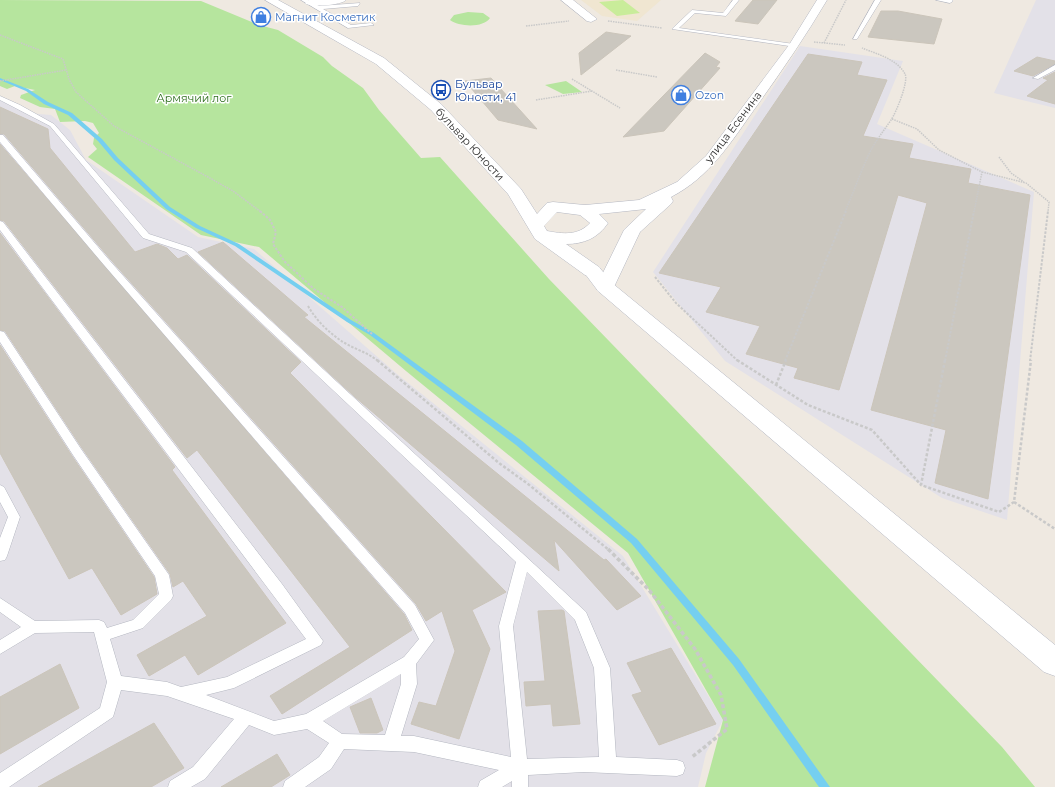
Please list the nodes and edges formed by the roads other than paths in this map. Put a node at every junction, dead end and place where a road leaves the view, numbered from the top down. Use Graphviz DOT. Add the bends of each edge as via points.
graph roads {
  1 [pos="270,0"];
  2 [pos="341,0"];
  3 [pos="566,0"];
  4 [pos="736,0"];
  5 [pos="822,0"];
  6 [pos="878,0"];
  7 [pos="939,0"];
  8 [pos="950,1"];
  9 [pos="311,4"];
  10 [pos="358,4"];
  11 [pos="591,19"];
  12 [pos="371,25"];
  13 [pos="855,38"];
  14 [pos="796,43"];
  15 [pos="1055,67"];
  16 [pos="1036,78"];
  17 [pos="0,98"];
  18 [pos="0,137"];
  19 [pos="683,185"];
  20 [pos="515,192"];
  21 [pos="643,205"];
  22 [pos="553,207"];
  23 [pos="585,210"];
  24 [pos="0,224"];
  25 [pos="597,228"];
  26 [pos="538,230"];
  27 [pos="598,279"];
  28 [pos="0,334"];
  29 [pos="0,490"];
  30 [pos="0,556"];
  31 [pos="523,560"];
  32 [pos="0,604"];
  33 [pos="33,626"];
  34 [pos="102,636"];
  35 [pos="0,648"];
  36 [pos="409,662"];
  37 [pos="1055,663"];
  38 [pos="115,682"];
  39 [pos="182,694"];
  40 [pos="246,716"];
  41 [pos="309,721"];
  42 [pos="340,742"];
  43 [pos="391,743"];
  44 [pos="608,765"];
  45 [pos="520,767"];
  46 [pos="677,768"];
  47 [pos="0,783"];
  48 [pos="176,787"];
  49 [pos="291,787"];
  50 [pos="486,787"];
  51 [pos="520,787"];
  1 -- 20 [label="street, бульвар Юности" via="380,61 436,107"];
  2 -- 9 [label="street"];
  3 -- 11 [label="street"];
  4 -- 14 [label="lane" via="724,15 694,11 675,29"];
  5 -- 14 [label="street, улица Есенина"];
  6 -- 13 [label="lane"];
  7 -- 8 [label="lane"];
  9 -- 10 [label="lane"];
  9 -- 12 [label="lane" via="350,27"];
  14 -- 19 [label="street, улица Есенина" via="711,159"];
  15 -- 16 [label="lane"];
  17 -- 31 [label="lane" via="52,125 146,236 189,250"];
  18 -- 36 [label="lane" via="410,609 428,640"];
  19 -- 21 [label="street, улица Есенина"];
  19 -- 27 [label="street" via="633,230"];
  20 -- 22 [label="street, улица Есенина"];
  20 -- 26 [label="street, бульвар Юности"];
  21 -- 23 [label="street, улица Есенина"];
  21 -- 25 [label="street"];
  22 -- 23 [label="street, улица Есенина"];
  22 -- 26 [label="street"];
  23 -- 25 [label="street"];
  24 -- 39 [label="lane" via="120,384 259,562 316,641 229,683"];
  25 -- 26 [label="street" via="569,241"];
  25 -- 27 [label="street" via="589,256"];
  26 -- 27 [label="street"];
  27 -- 37 [label="street"];
  28 -- 34 [label="lane" via="162,575 166,596 138,624"];
  29 -- 30 [label="lane" via="14,517"];
  31 -- 44 [label="lane" via="581,616 602,668"];
  31 -- 45 [label="lane" via="506,626"];
  32 -- 33 [label="lane"];
  33 -- 34 [label="lane" via="99,626"];
  33 -- 35 [label="lane"];
  34 -- 38 [label="lane"];
  36 -- 41 [label="lane"];
  36 -- 43 [label="lane" via="409,684"];
  38 -- 39 [label="lane" via="167,689"];
  38 -- 47 [label="lane" via="107,712"];
  39 -- 40 [label="lane"];
  40 -- 41 [label="lane" via="274,728"];
  40 -- 48 [label="lane" via="199,773"];
  41 -- 42 [label="lane"];
  42 -- 43 [label="lane"];
  42 -- 49 [label="lane" via="326,764"];
  43 -- 45 [label="lane" via="414,744"];
  44 -- 45 [label="lane"];
  44 -- 46 [label="lane"];
  45 -- 50 [label="lane"];
  45 -- 51 [label="lane"];
}
